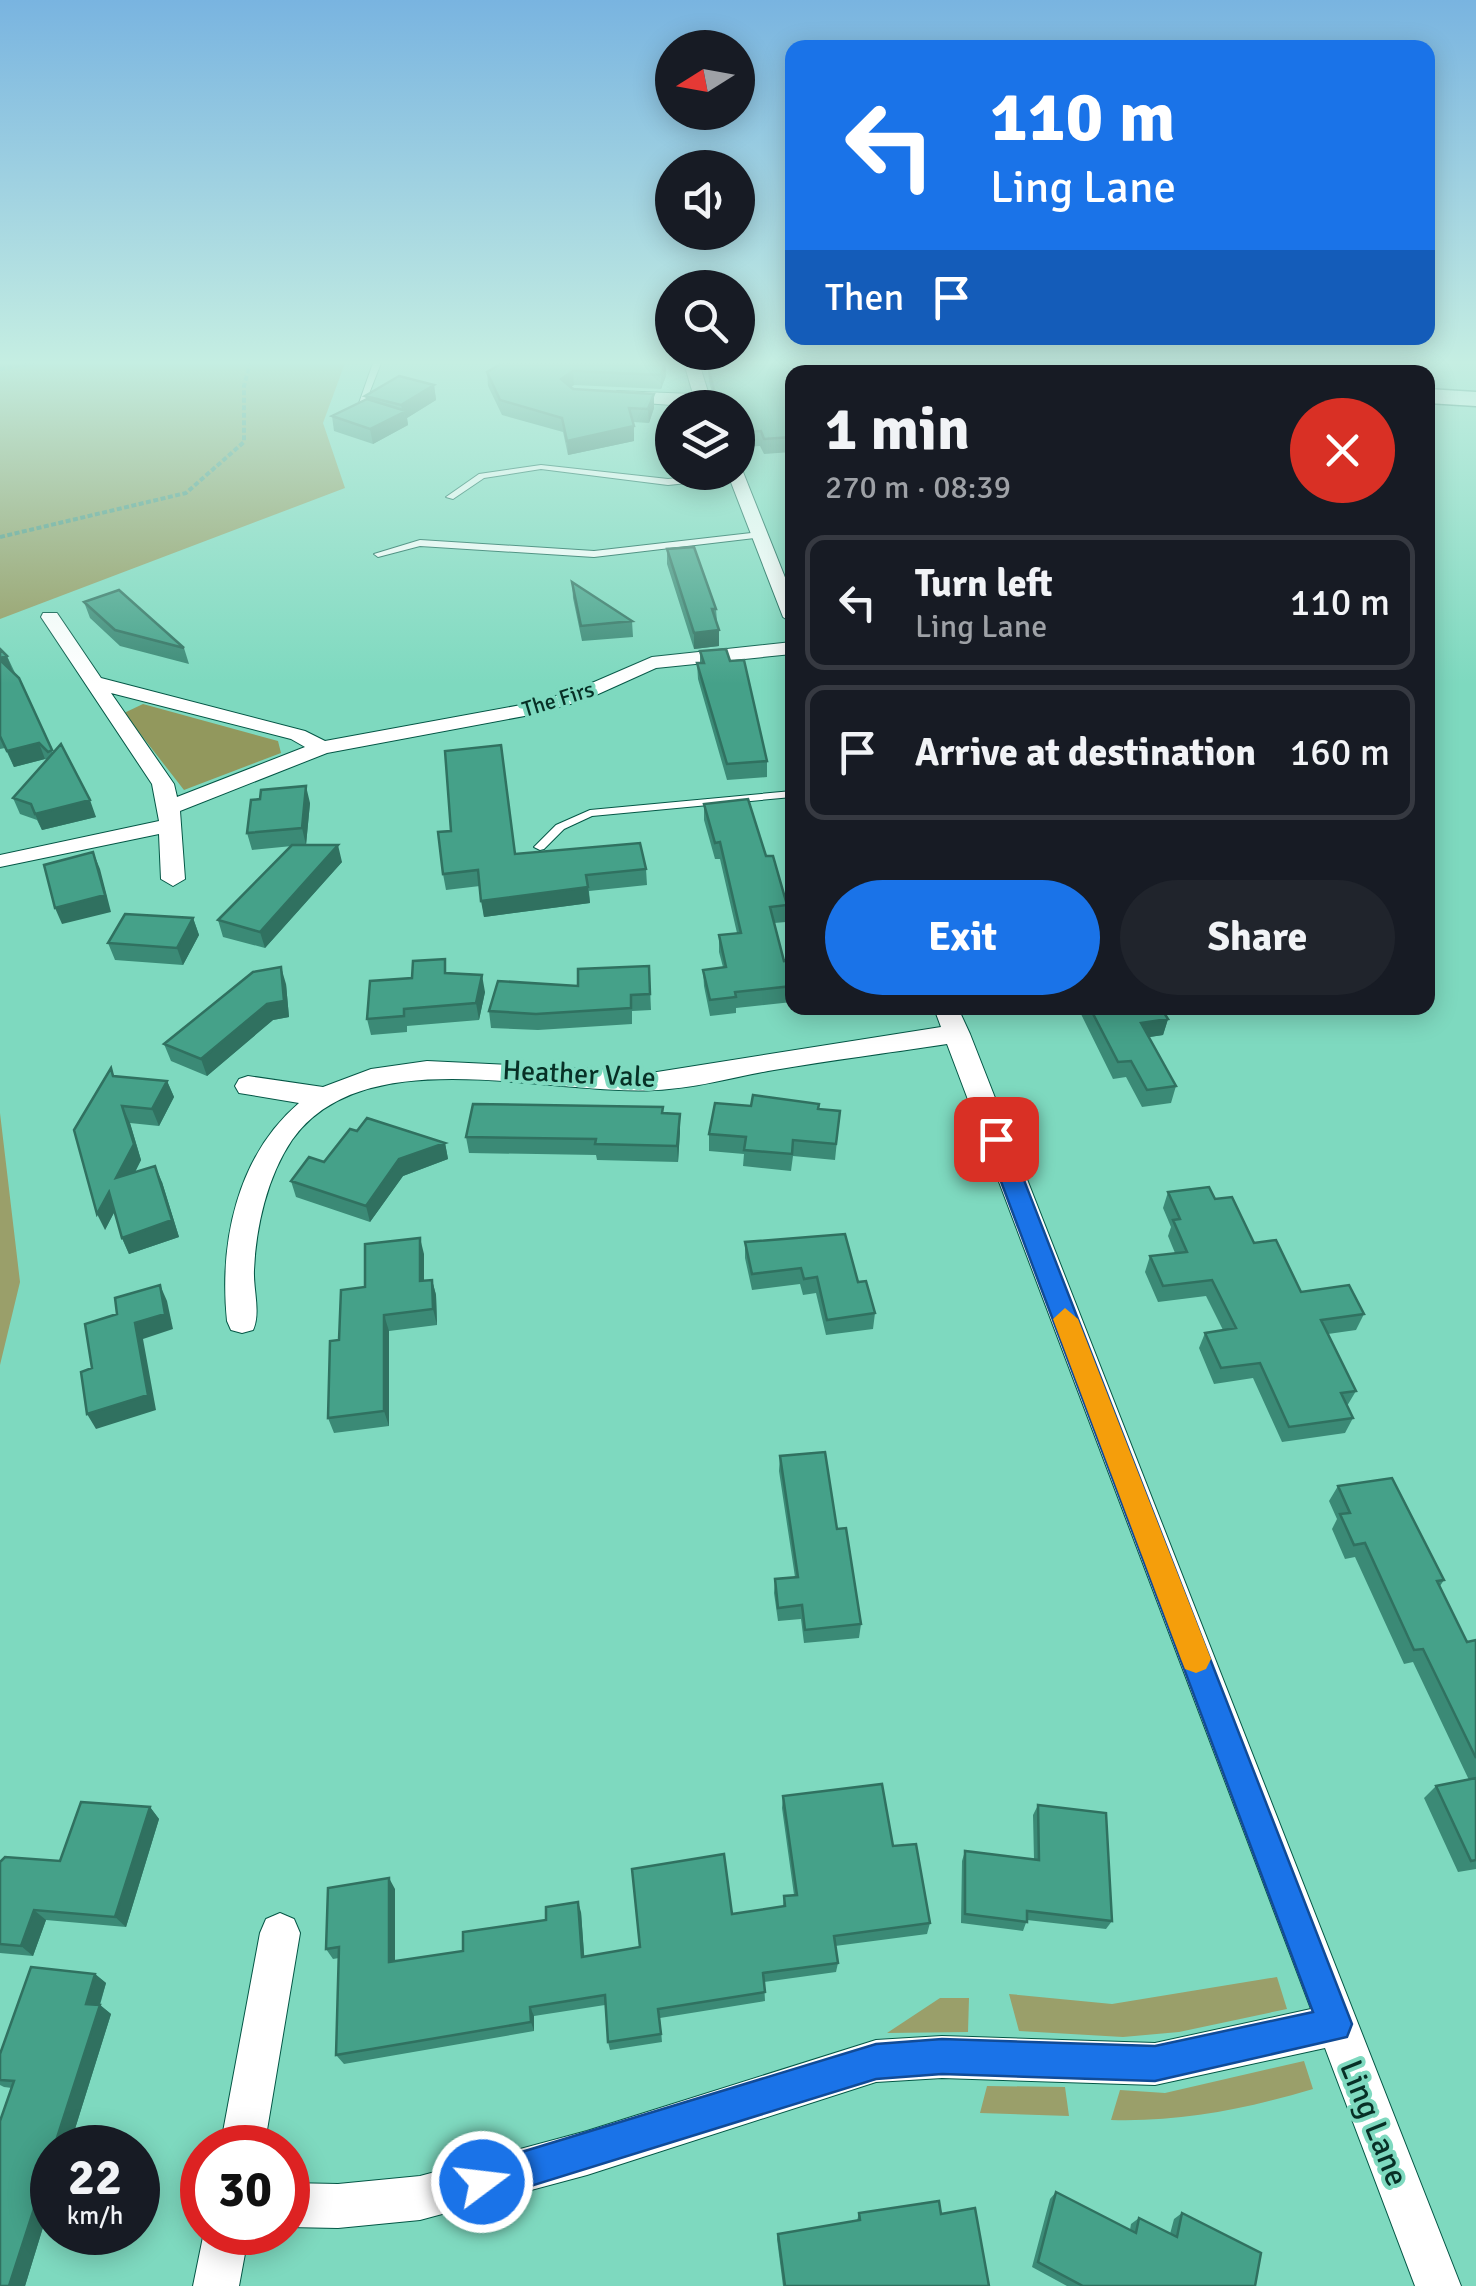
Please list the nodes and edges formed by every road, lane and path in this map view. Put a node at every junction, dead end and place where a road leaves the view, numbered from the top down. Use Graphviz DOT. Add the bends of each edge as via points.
graph roads {
  1 [pos="213,470"];
  2 [pos="524,470"];
  3 [pos="565,470"];
  4 [pos="655,480"];
  5 [pos="742,490"];
  6 [pos="450,497"];
  7 [pos="760,535"];
  8 [pos="0,537"];
  9 [pos="378,554"];
  10 [pos="785,599"];
  11 [pos="50,616"];
  12 [pos="785,649"];
  13 [pos="94,682"];
  14 [pos="322,748"];
  15 [pos="785,795"];
  16 [pos="170,816"];
  17 [pos="540,847"];
  18 [pos="5,862"];
  19 [pos="173,879"];
  20 [pos="951,1021"];
  21 [pos="248,1086"];
  22 [pos="321,1096"];
  23 [pos="242,1320"];
  24 [pos="280,1932"];
  25 [pos="1334,2024"];
  26 [pos="246,2125"];
  27 [pos="310,2205"];
  28 [pos="222,2255"];
  29 [pos="216,2286"];
  30 [pos="1438,2286"];
  1 -- 8 [label="path" via="186,493"];
  2 -- 6 [label="lane" via="482,476"];
  3 -- 4 [label="lane"];
  5 -- 7 [label="street"];
  7 -- 9 [label="lane" via="594,554 420,543"];
  7 -- 10 [label="street"];
  11 -- 13 [label="street"];
  12 -- 14 [label="street, The Firs" via="652,663 578,696 523,711"];
  13 -- 14 [label="street" via="298,735"];
  13 -- 16 [label="street" via="162,784"];
  14 -- 16 [label="street, The Firs"];
  15 -- 17 [label="lane" via="590,813 560,827"];
  16 -- 18 [label="street, The Firs"];
  16 -- 19 [label="street"];
  20 -- 22 [label="street, Heather Vale" via="660,1081 499,1068 436,1070"];
  20 -- 25 [label="street, Ling Lane"];
  21 -- 22 [label="street, Heather Vale"];
  22 -- 23 [label="street, Heather Vale" via="288,1121 262,1167 238,1242"];
  24 -- 26 [label="street"];
  25 -- 27 [label="street" via="1155,2064 942,2056 876,2061 420,2198"];
  25 -- 30 [label="street, Ling Lane"];
  28 -- 29 [label="street"];
}
